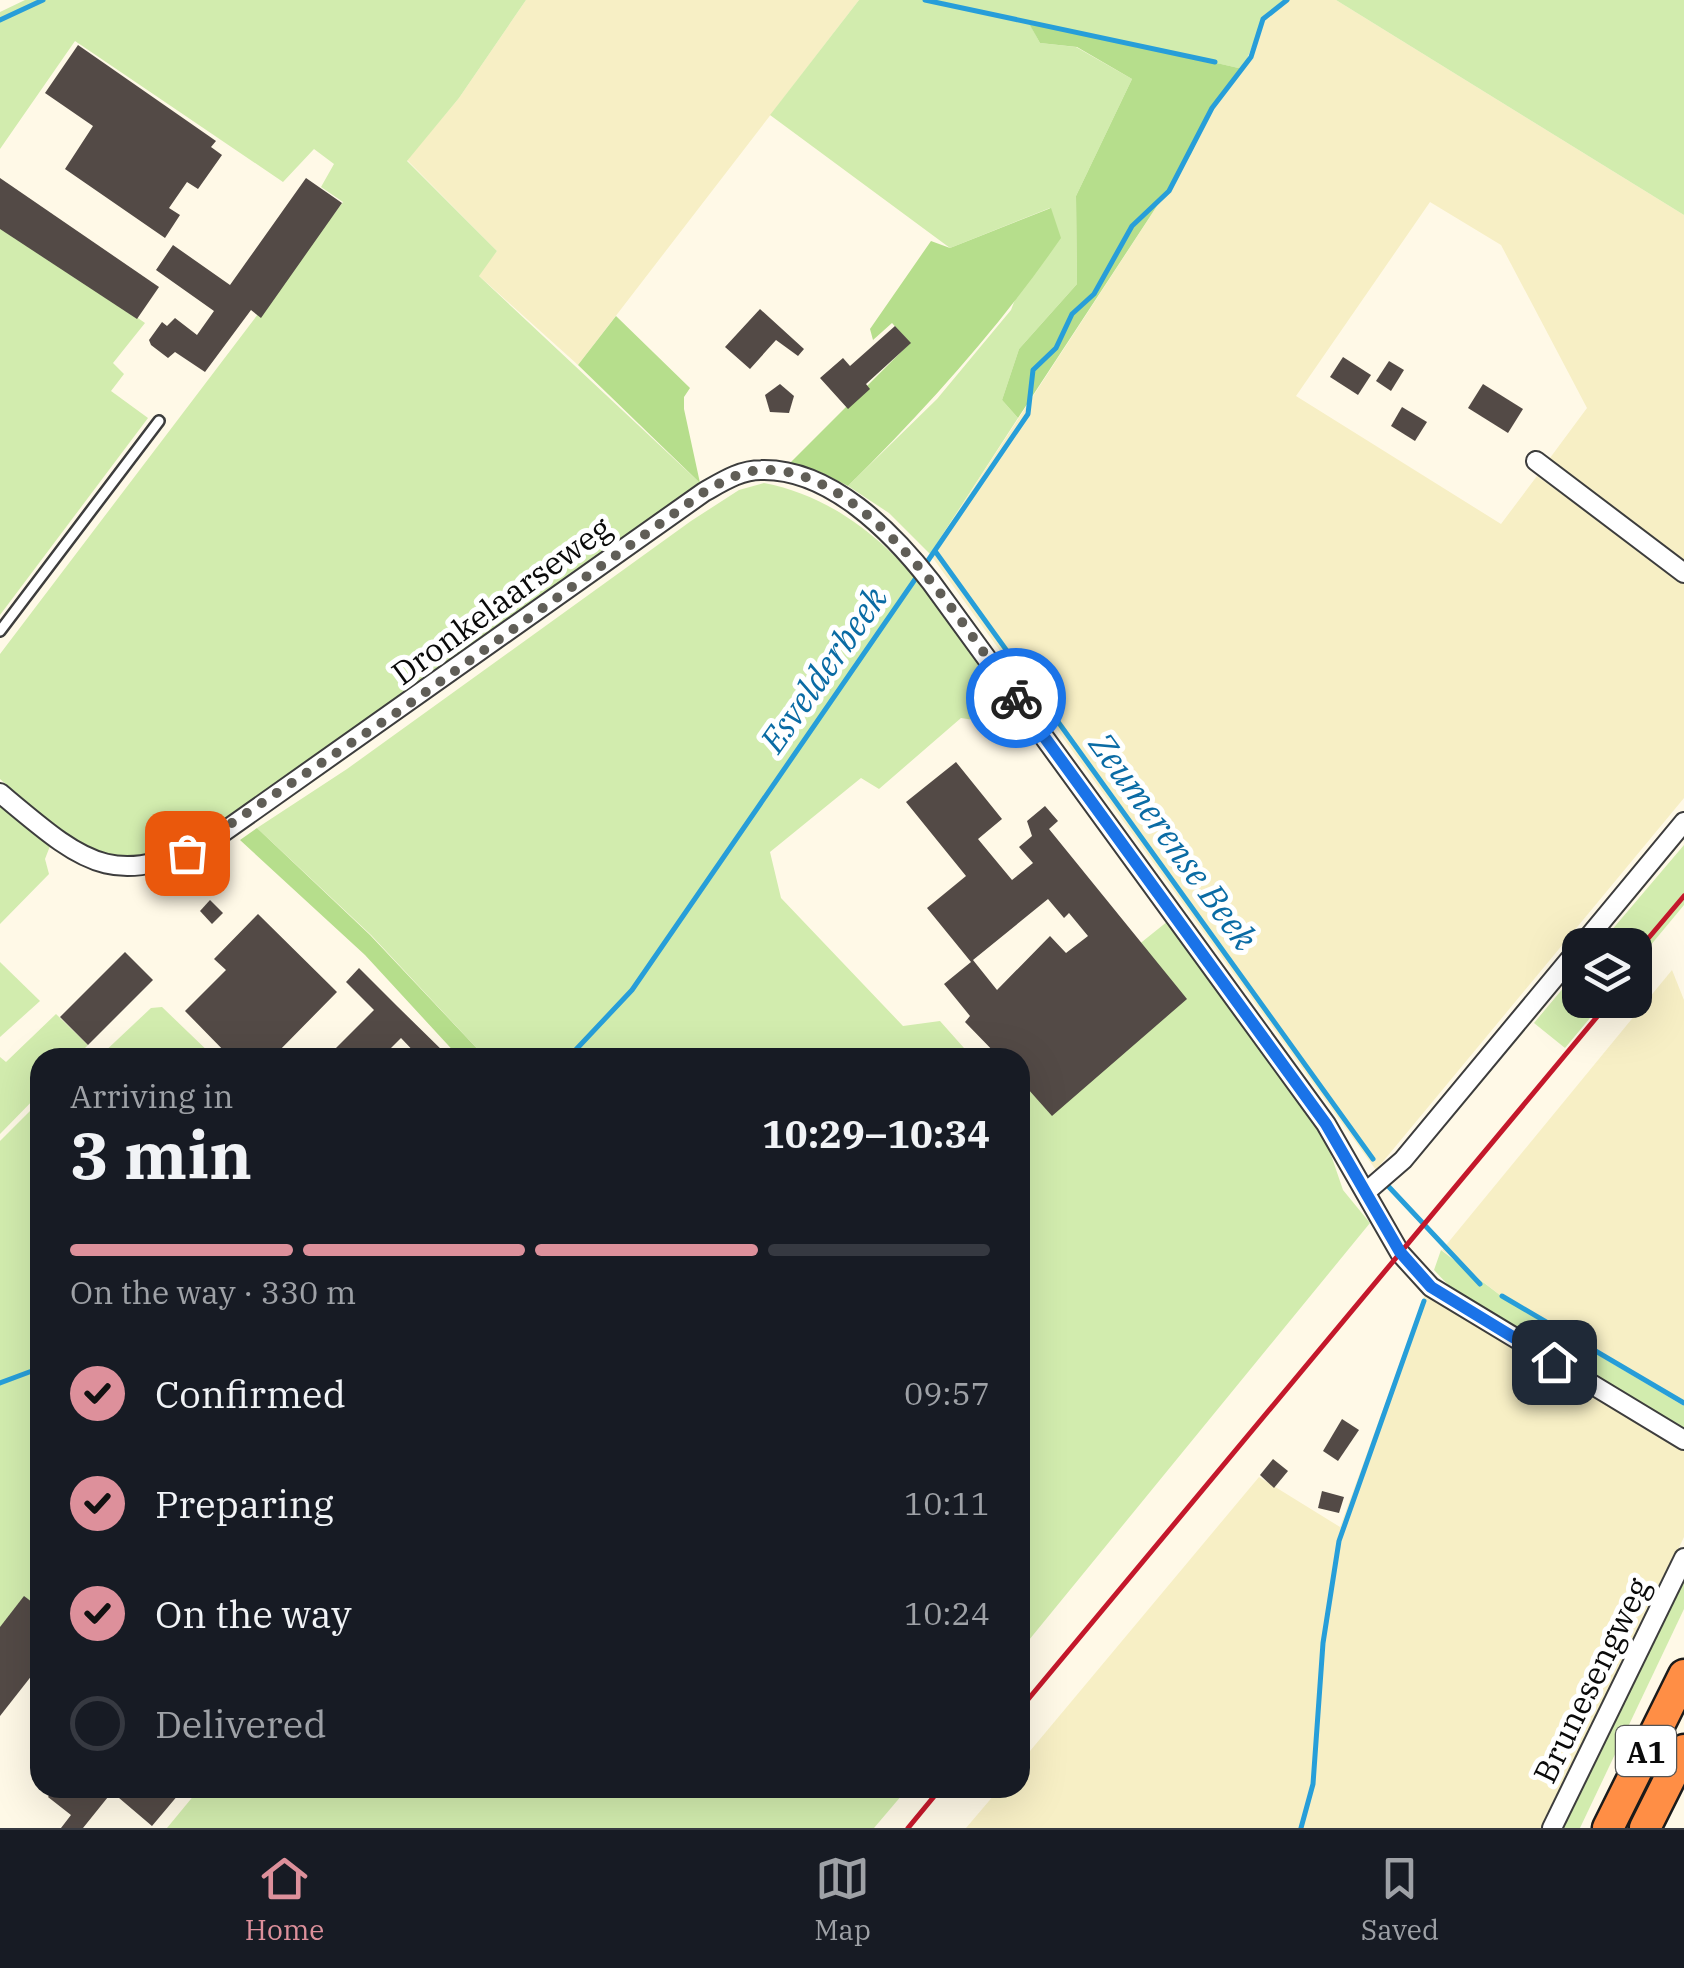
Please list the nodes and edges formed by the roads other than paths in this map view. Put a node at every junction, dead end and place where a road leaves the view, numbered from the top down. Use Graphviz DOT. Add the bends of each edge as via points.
graph roads {
  1 [pos="159,422"];
  2 [pos="1536,461"];
  3 [pos="1684,573"];
  4 [pos="0,630"];
  5 [pos="0,793"];
  6 [pos="1684,822"];
  7 [pos="1596,928"];
  8 [pos="1562,969"];
  9 [pos="1366,1192"];
  10 [pos="1684,1440"];
  11 [pos="1684,1558"];
  12 [pos="1684,1674"];
  13 [pos="1684,1750"];
  14 [pos="1552,1828"];
  15 [pos="1608,1828"];
  16 [pos="1645,1828"];
  1 -- 4 [label="lane"];
  2 -- 3 [label="street"];
  5 -- 9 [label="street, Dronkelaarseweg" via="64,847 91,860 157,865 222,833 733,476 761,470 797,475 870,517 910,555 1326,1124"];
  6 -- 7 [label="street"];
  8 -- 9 [label="street" via="1403,1160"];
  9 -- 10 [label="street" via="1400,1252 1431,1287"];
  11 -- 14 [label="street, Brunesengweg"];
  12 -- 15 [label="highway, A1"];
  13 -- 16 [label="highway, A1"];
}
